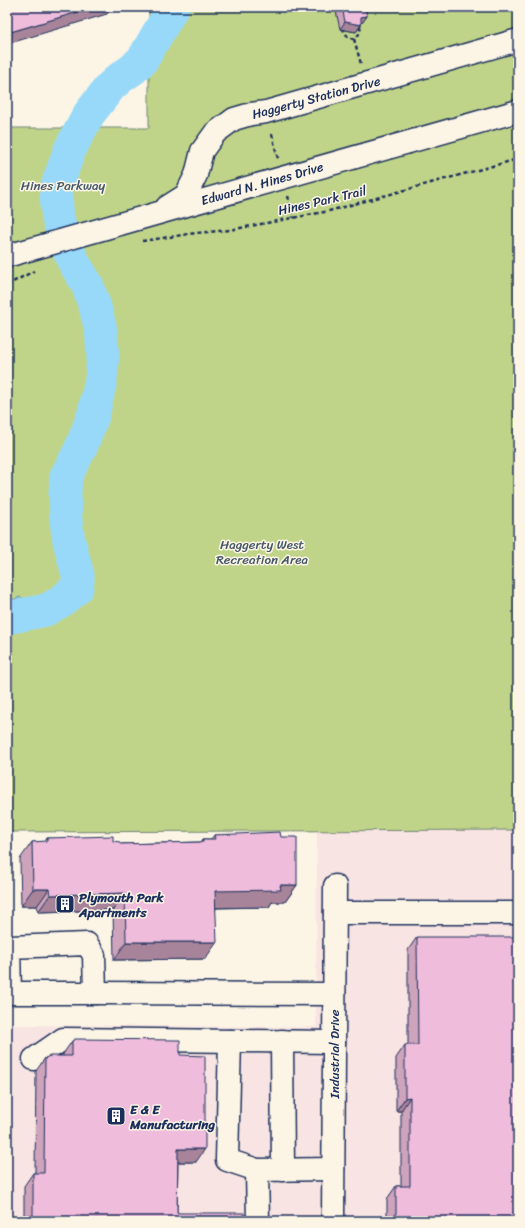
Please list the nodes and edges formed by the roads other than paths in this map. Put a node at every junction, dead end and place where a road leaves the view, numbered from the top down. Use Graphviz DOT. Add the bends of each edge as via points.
graph roads {
  1 [pos="518,40"];
  2 [pos="518,111"];
  3 [pos="160,212"];
  4 [pos="7,256"];
  5 [pos="335,886"];
  6 [pos="335,913"];
  7 [pos="518,913"];
  8 [pos="9,993"];
  9 [pos="95,993"];
  10 [pos="334,994"];
  11 [pos="230,1041"];
  12 [pos="282,1041"];
  13 [pos="334,1042"];
  14 [pos="34,1059"];
  15 [pos="333,1169"];
  16 [pos="258,1170"];
  17 [pos="283,1170"];
  18 [pos="258,1221"];
  19 [pos="333,1221"];
  1 -- 3 [label="street, Haggerty Station Drive" via="234,119 215,133 202,150 196,175 186,195"];
  2 -- 3 [label="street, Edward N. Hines Drive"];
  3 -- 4 [label="street, Edward N. Hines Drive"];
  5 -- 6 [label="street, Industrial Drive"];
  6 -- 7 [label="street"];
  6 -- 10 [label="street, Industrial Drive"];
  8 -- 9 [label="street"];
  8 -- 9 [label="street" via="9,947 86,944 94,955"];
  9 -- 10 [label="street"];
  10 -- 13 [label="street, Industrial Drive"];
  11 -- 12 [label="street"];
  11 -- 14 [label="street" via="63,1039"];
  11 -- 16 [label="street" via="227,1160"];
  12 -- 13 [label="street"];
  12 -- 17 [label="street"];
  13 -- 15 [label="street, Industrial Drive"];
  15 -- 17 [label="street"];
  15 -- 19 [label="street, Industrial Drive"];
  16 -- 17 [label="street"];
  16 -- 18 [label="street"];
}
